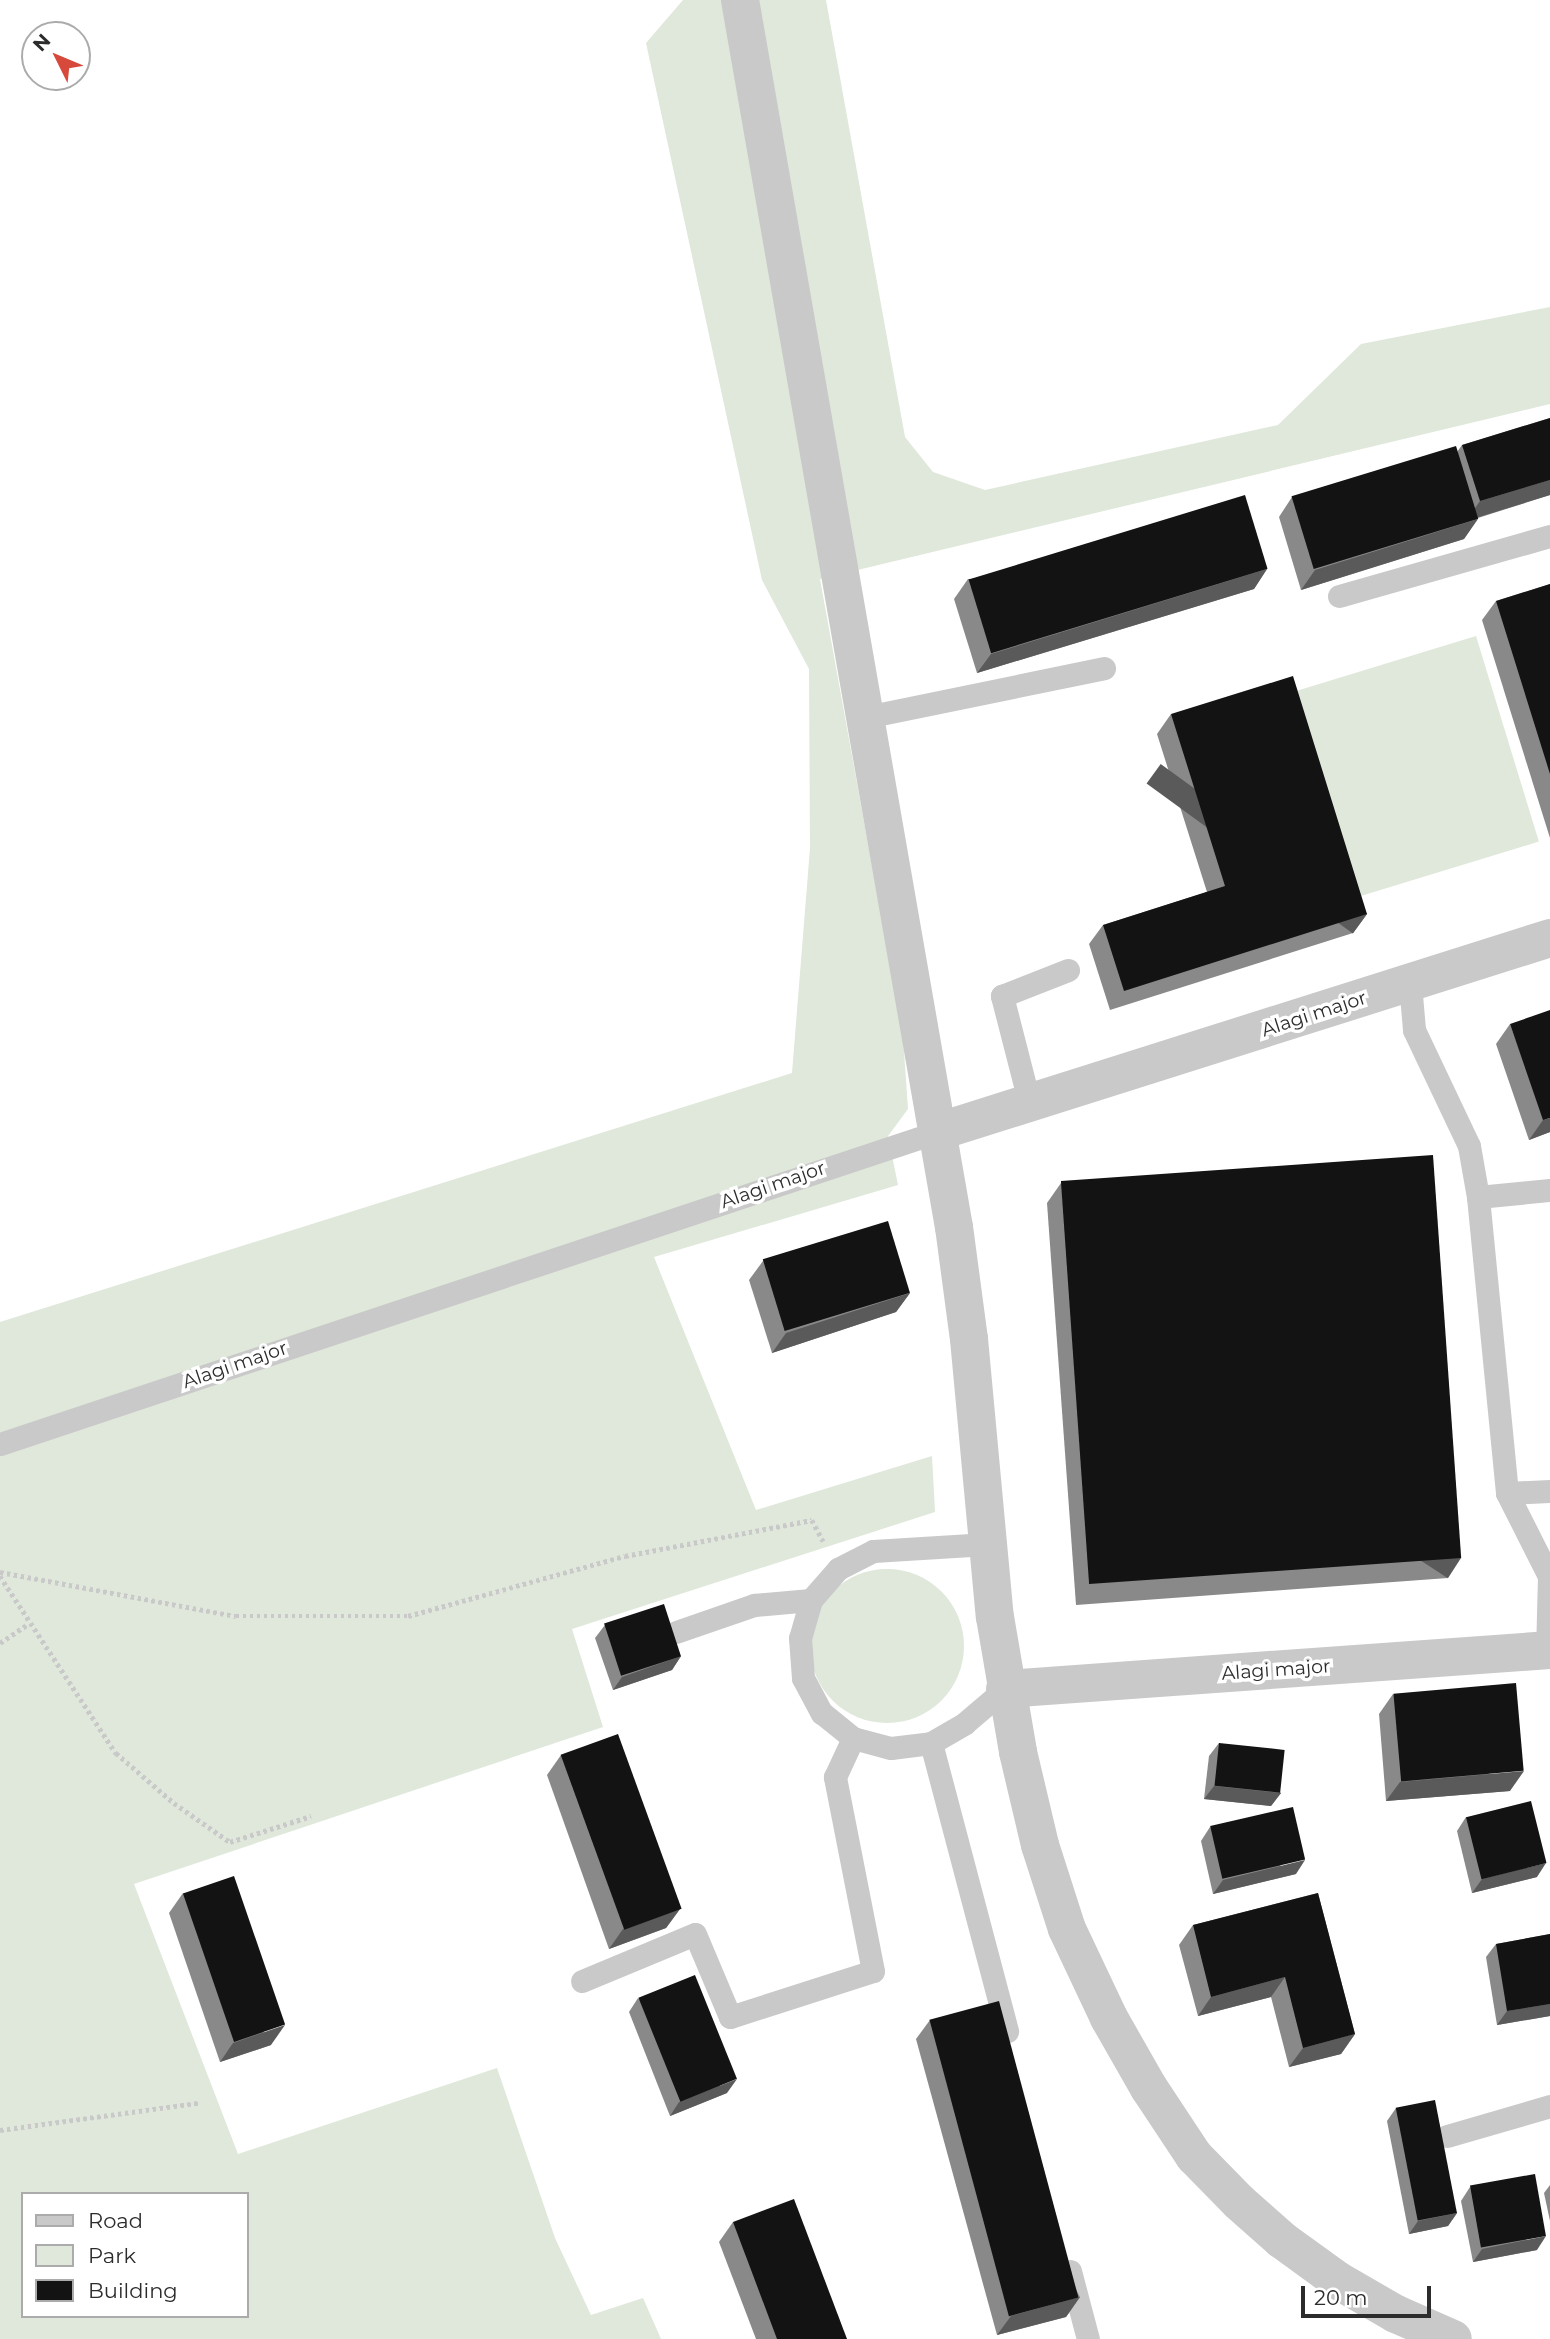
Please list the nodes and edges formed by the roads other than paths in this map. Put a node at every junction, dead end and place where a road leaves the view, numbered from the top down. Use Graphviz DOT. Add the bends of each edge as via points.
graph roads {
  1 [pos="740,0"];
  2 [pos="1550,536"];
  3 [pos="1339,596"];
  4 [pos="1104,668"];
  5 [pos="866,717"];
  6 [pos="1550,938"];
  7 [pos="1068,970"];
  8 [pos="1410,983"];
  9 [pos="1030,1105"];
  10 [pos="937,1132"];
  11 [pos="1550,1190"];
  12 [pos="1478,1197"];
  13 [pos="0,1444"];
  14 [pos="1550,1491"];
  15 [pos="1507,1493"];
  16 [pos="987,1544"];
  17 [pos="811,1600"];
  18 [pos="677,1632"];
  19 [pos="1549,1654"];
  20 [pos="1006,1689"];
  21 [pos="853,1738"];
  22 [pos="931,1743"];
  23 [pos="582,1981"];
  24 [pos="1011,2048"];
  25 [pos="1550,2106"];
  26 [pos="1447,2136"];
  27 [pos="1063,2246"];
  28 [pos="1088,2339"];
  29 [pos="1453,2339"];
  1 -- 5 [label="street"];
  2 -- 3 [label="lane"];
  4 -- 5 [label="lane"];
  5 -- 10 [label="street"];
  6 -- 8 [label="street, Alagi major"];
  7 -- 9 [label="lane" via="1002,996"];
  8 -- 9 [label="street, Alagi major"];
  8 -- 12 [label="lane" via="1414,1030 1469,1146"];
  9 -- 10 [label="street, Alagi major"];
  10 -- 13 [label="lane, Alagi major"];
  10 -- 16 [label="street" via="969,1339"];
  11 -- 12 [label="lane"];
  12 -- 15 [label="lane"];
  14 -- 15 [label="lane"];
  15 -- 19 [label="lane" via="1549,1576"];
  16 -- 17 [label="lane" via="873,1551 838,1569"];
  16 -- 20 [label="street"];
  17 -- 18 [label="lane" via="754,1605"];
  17 -- 21 [label="lane" via="800,1638 803,1678 822,1713"];
  19 -- 20 [label="street, Alagi major"];
  20 -- 22 [label="lane" via="965,1723"];
  20 -- 29 [label="street" via="1040,1845 1067,1929 1109,2018 1194,2156 1256,2218 1337,2280 1396,2314"];
  21 -- 22 [label="lane" via="891,1748"];
  21 -- 23 [label="lane" via="835,1777 873,1971 730,2017 695,1934"];
  22 -- 24 [label="lane"];
  25 -- 26 [label="lane"];
  27 -- 28 [label="lane"];
}
